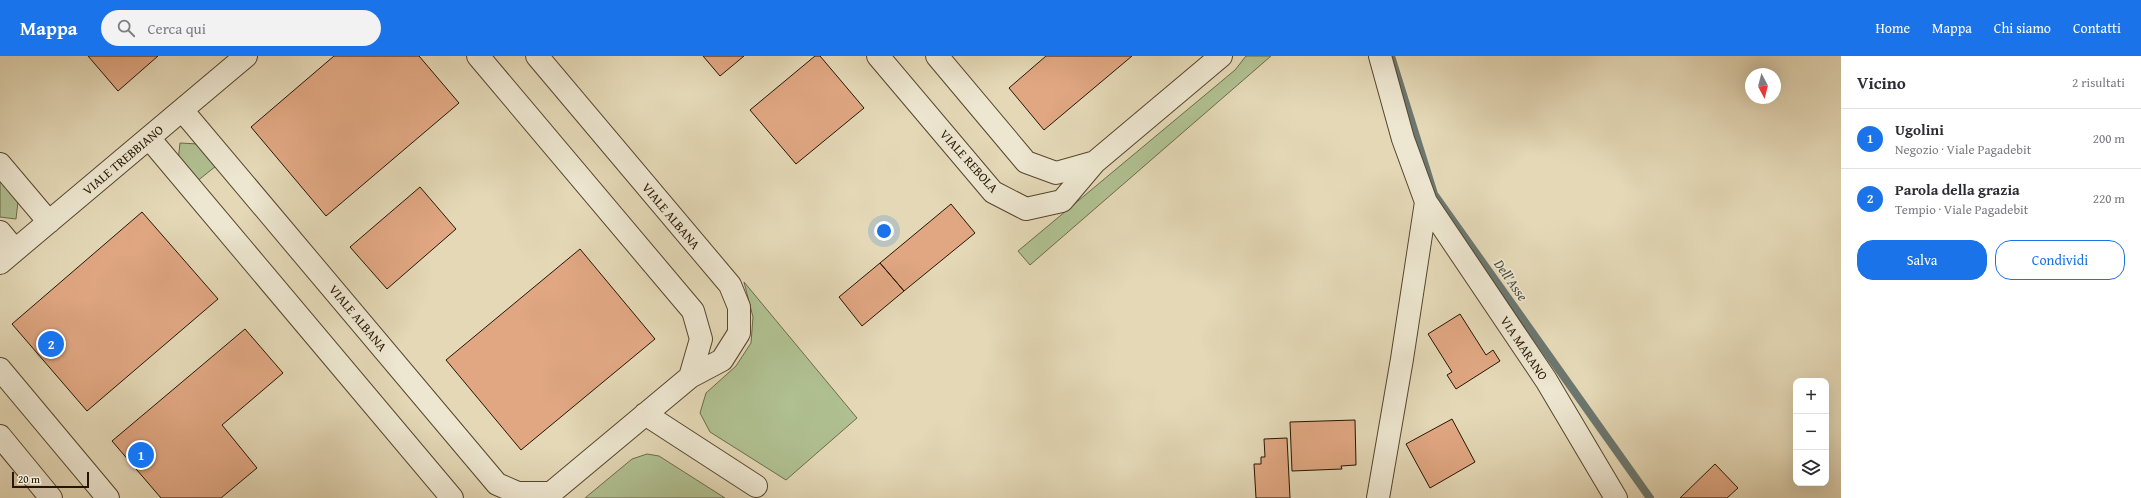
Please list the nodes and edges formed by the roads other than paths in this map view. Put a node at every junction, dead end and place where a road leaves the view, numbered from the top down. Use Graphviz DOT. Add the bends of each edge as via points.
graph roads {
  1 [pos="246,56"];
  2 [pos="478,56"];
  3 [pos="537,56"];
  4 [pos="878,56"];
  5 [pos="937,56"];
  6 [pos="1221,56"];
  7 [pos="1380,56"];
  8 [pos="182,110"];
  9 [pos="149,138"];
  10 [pos="1095,162"];
  11 [pos="0,164"];
  12 [pos="1426,202"];
  13 [pos="49,222"];
  14 [pos="0,232"];
  15 [pos="8,257"];
  16 [pos="0,369"];
  17 [pos="690,377"];
  18 [pos="645,414"];
  19 [pos="0,436"];
  20 [pos="756,486"];
  21 [pos="550,496"];
  22 [pos="52,498"];
  23 [pos="108,498"];
  24 [pos="452,498"];
  25 [pos="1378,498"];
  26 [pos="1616,498"];
  1 -- 8 [label="street, VIALE TREBBIANO"];
  2 -- 17 [label="street" via="693,311 701,339"];
  3 -- 17 [label="street, VIALE ALBANA" via="730,285 739,307 739,333 722,360"];
  4 -- 10 [label="street, VIALE REBOLA" via="993,192 1026,209 1062,201"];
  5 -- 10 [label="street, VIALE REBOLA" via="1026,162 1056,173"];
  6 -- 10 [label="street, VIALE REBOLA"];
  7 -- 12 [label="street" via="1403,139"];
  8 -- 9 [label="street, VIALE TREBBIANO"];
  8 -- 21 [label="street, VIALE ALBANA" via="497,484 518,493"];
  9 -- 13 [label="street, VIALE TREBBIANO"];
  9 -- 24 [label="street"];
  11 -- 13 [label="street"];
  12 -- 25 [label="street"];
  12 -- 26 [label="street, VIA MARANO" via="1546,380"];
  13 -- 15 [label="street, VIALE TREBBIANO"];
  14 -- 15 [label="street"];
  16 -- 23 [label="street"];
  17 -- 18 [label="street, VIALE ALBANA"];
  18 -- 20 [label="street"];
  18 -- 21 [label="street, VIALE ALBANA"];
  19 -- 22 [label="street"];
}
